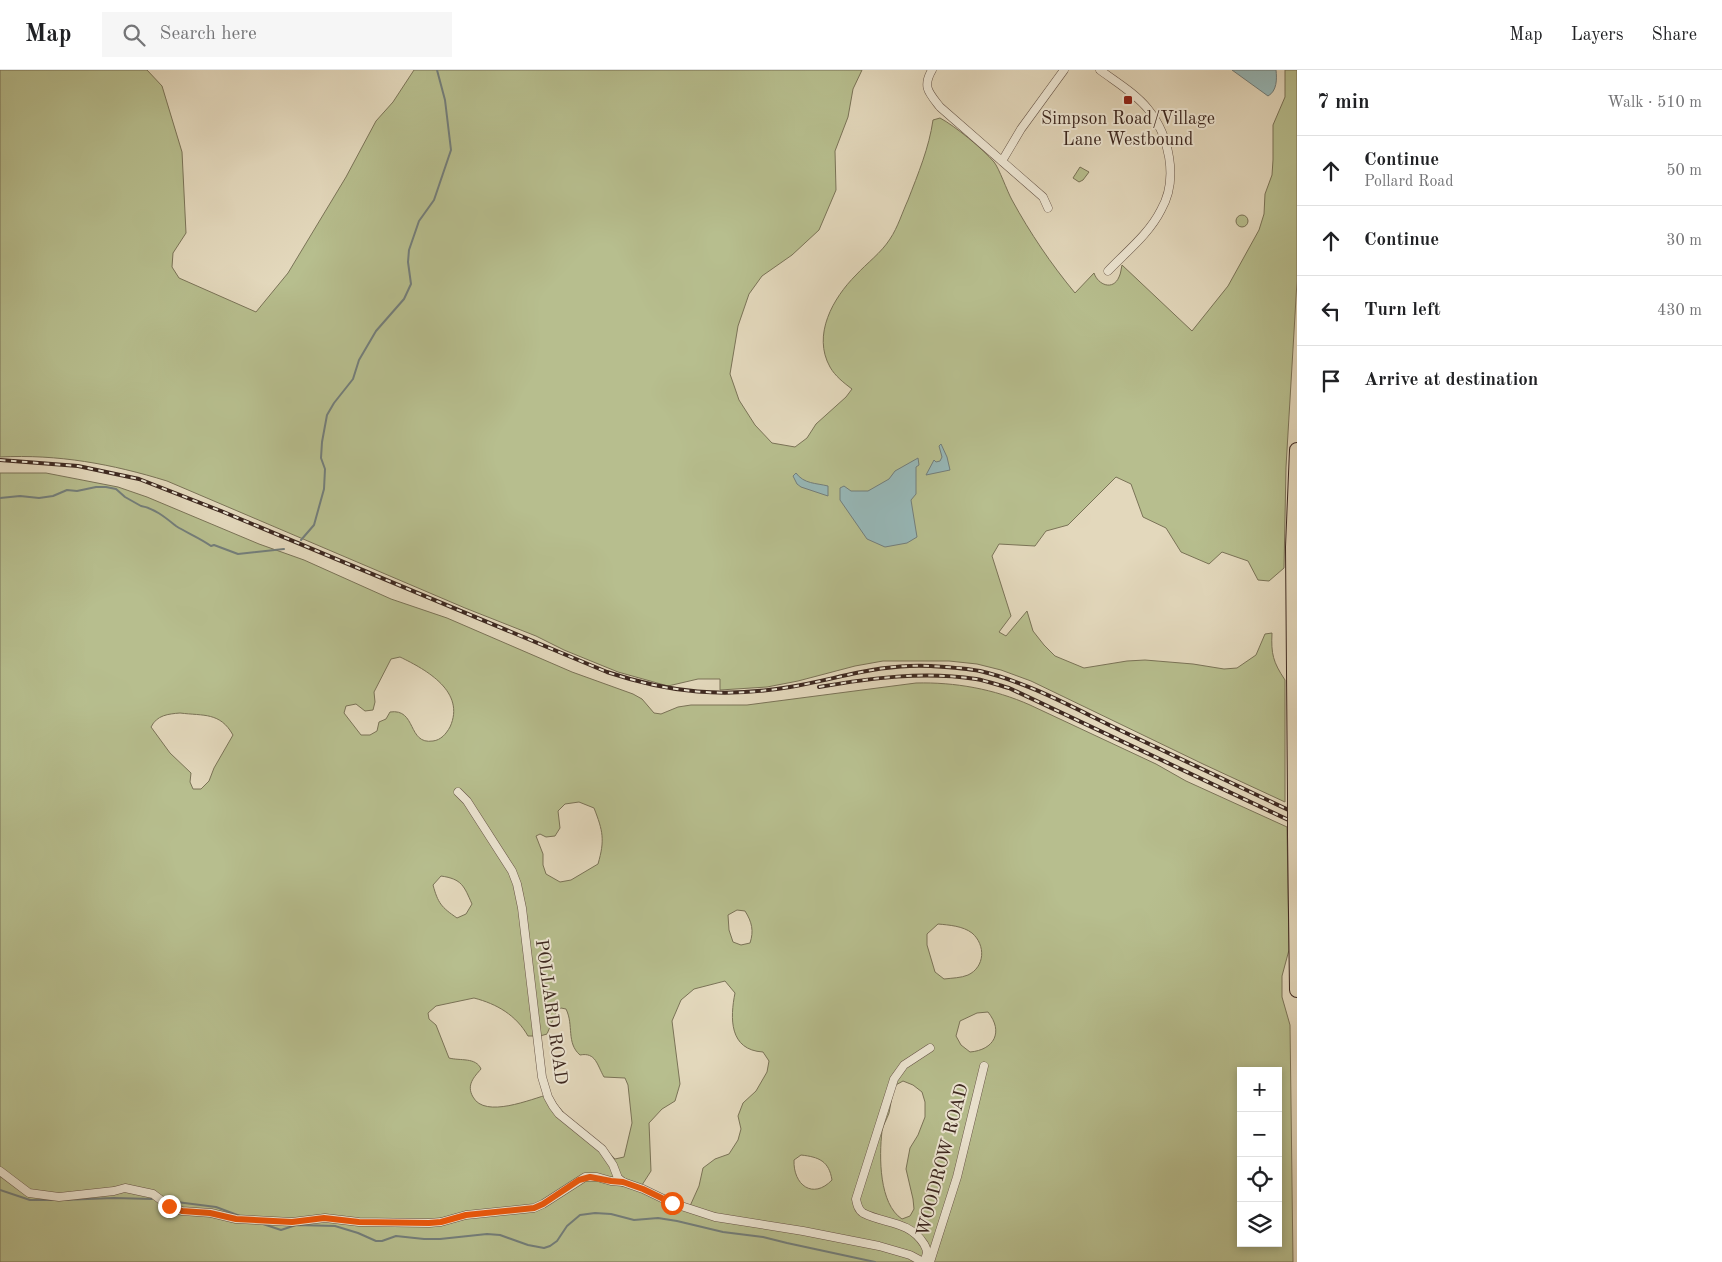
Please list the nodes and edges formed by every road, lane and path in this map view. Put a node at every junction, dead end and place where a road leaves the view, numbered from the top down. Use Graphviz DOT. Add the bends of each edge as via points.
graph roads {
  1 [pos="932,70"];
  2 [pos="1064,70"];
  3 [pos="1100,70"];
  4 [pos="1002,161"];
  5 [pos="1048,208"];
  6 [pos="1108,271"];
  7 [pos="1297,450"];
  8 [pos="458,792"];
  9 [pos="1297,990"];
  10 [pos="930,1048"];
  11 [pos="984,1066"];
  12 [pos="0,1171"];
  13 [pos="623,1182"];
  14 [pos="923,1262"];
  15 [pos="930,1262"];
  1 -- 4 [label="street" via="926,80 929,93 940,107"];
  2 -- 4 [label="street"];
  3 -- 6 [label="street" via="1147,108 1160,126 1171,170 1162,209 1150,227"];
  4 -- 5 [label="street" via="1043,197"];
  7 -- 9 [label="highway, bridge" via="1293,547"];
  8 -- 13 [label="street, POLLARD ROAD" via="468,801 517,884 542,1077 548,1097 559,1114 602,1149"];
  10 -- 14 [label="street" via="904,1065 894,1079 856,1199 862,1212 917,1235 927,1251"];
  11 -- 15 [label="street, WOODROW ROAD" via="957,1177"];
  12 -- 13 [label="street" via="29,1193 59,1197 125,1188 152,1194 182,1211 236,1219 292,1222 324,1218 359,1222 441,1222 466,1215 534,1208 584,1177"];
  13 -- 14 [label="street" via="715,1217 879,1246"];
}
